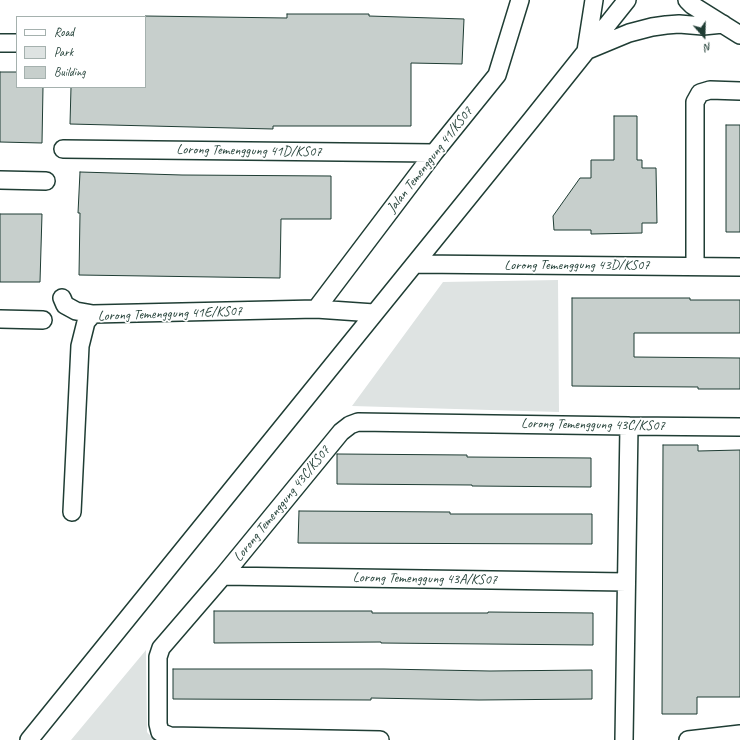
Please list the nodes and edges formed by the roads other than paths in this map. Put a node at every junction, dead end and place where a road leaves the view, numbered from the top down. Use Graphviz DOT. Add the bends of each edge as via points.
graph roads {
  1 [pos="520,0"];
  2 [pos="594,0"];
  3 [pos="627,0"];
  4 [pos="687,0"];
  5 [pos="723,24"];
  6 [pos="740,35"];
  7 [pos="0,43"];
  8 [pos="16,43"];
  9 [pos="586,51"];
  10 [pos="740,91"];
  11 [pos="63,149"];
  12 [pos="434,153"];
  13 [pos="0,180"];
  14 [pos="46,181"];
  15 [pos="415,264"];
  16 [pos="696,266"];
  17 [pos="740,267"];
  18 [pos="62,298"];
  19 [pos="316,309"];
  20 [pos="374,313"];
  21 [pos="93,314"];
  22 [pos="0,319"];
  23 [pos="43,320"];
  24 [pos="629,426"];
  25 [pos="740,427"];
  26 [pos="72,512"];
  27 [pos="223,576"];
  28 [pos="626,582"];
  29 [pos="740,734"];
  30 [pos="29,740"];
  31 [pos="380,740"];
  32 [pos="624,740"];
  33 [pos="688,740"];
  1 -- 12 [label="street, Jalan Temenggung 41/KS07" via="497,76"];
  2 -- 9 [label="street"];
  3 -- 9 [label="street"];
  4 -- 5 [label="street"];
  5 -- 6 [label="street"];
  5 -- 9 [label="street" via="652,27 629,33"];
  7 -- 8 [label="street"];
  9 -- 15 [label="street"];
  10 -- 16 [label="street" via="710,90 700,93 695,102"];
  11 -- 12 [label="street, Lorong Temenggung 41D/KS07"];
  12 -- 19 [label="street, Jalan Temenggung 41/KS07"];
  13 -- 14 [label="street"];
  15 -- 16 [label="street, Lorong Temenggung 43D/KS07"];
  15 -- 20 [label="street"];
  16 -- 17 [label="street, Lorong Temenggung 43D/KS07"];
  18 -- 21 [label="street" via="65,305 76,311"];
  19 -- 20 [label="street, Lorong Temenggung 41E/KS07"];
  19 -- 21 [label="street, Lorong Temenggung 41E/KS07"];
  20 -- 30 [label="street"];
  21 -- 26 [label="street, Lorong Temenggung 41E/KS07" via="86,322 80,346"];
  22 -- 23 [label="street"];
  24 -- 25 [label="street, Lorong Temenggung 43C/KS07"];
  24 -- 27 [label="street, Lorong Temenggung 43C/KS07" via="358,422 341,432"];
  24 -- 28 [label="street"];
  27 -- 28 [label="street, Lorong Temenggung 43A/KS07"];
  27 -- 31 [label="street, Lorong Temenggung 43C/KS07" via="161,648 158,657 160,732 170,736"];
  28 -- 32 [label="street"];
  29 -- 33 [label="street"];
}
